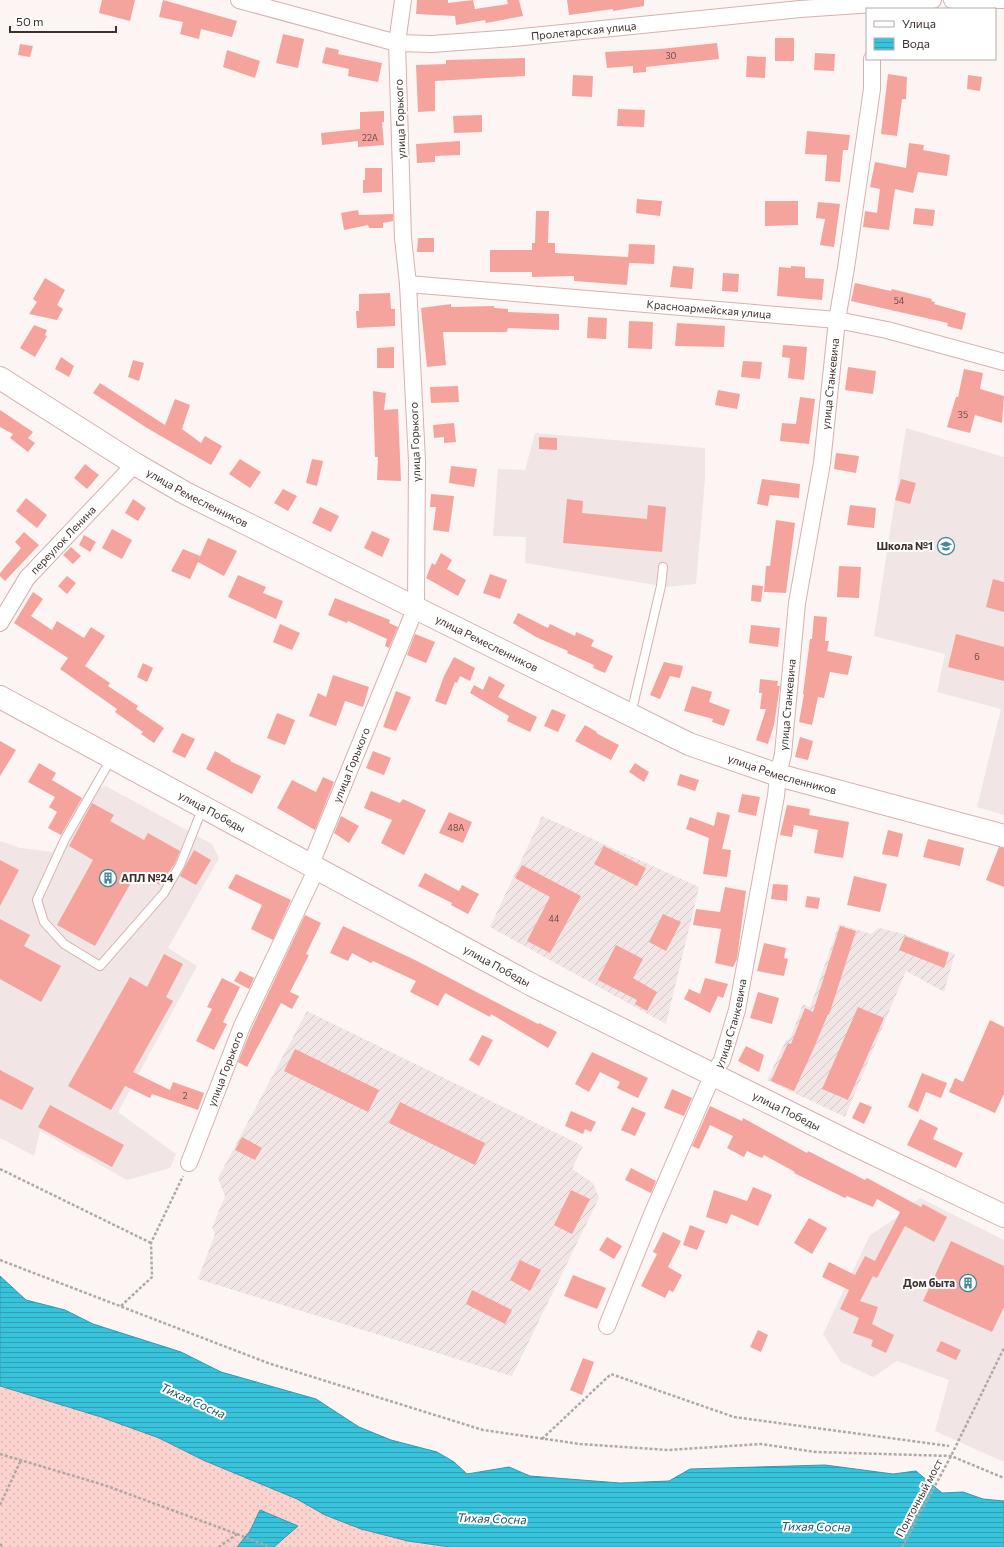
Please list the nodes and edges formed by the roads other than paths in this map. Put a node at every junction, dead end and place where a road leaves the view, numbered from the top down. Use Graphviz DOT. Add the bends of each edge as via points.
graph roads {
  1 [pos="239,0"];
  2 [pos="404,0"];
  3 [pos="933,0"];
  4 [pos="952,0"];
  5 [pos="1004,0"];
  6 [pos="872,5"];
  7 [pos="397,43"];
  8 [pos="872,60"];
  9 [pos="408,284"];
  10 [pos="837,320"];
  11 [pos="1004,362"];
  12 [pos="0,378"];
  13 [pos="135,464"];
  14 [pos="663,567"];
  15 [pos="416,607"];
  16 [pos="0,623"];
  17 [pos="0,697"];
  18 [pos="631,714"];
  19 [pos="112,758"];
  20 [pos="778,775"];
  21 [pos="203,807"];
  22 [pos="1004,836"];
  23 [pos="314,866"];
  24 [pos="713,1074"];
  25 [pos="189,1163"];
  26 [pos="1004,1216"];
  27 [pos="607,1326"];
  1 -- 7 [label="street, Пролетарская улица"];
  2 -- 7 [label="street, улица Горького"];
  3 -- 6 [label="street, Пролетарская улица"];
  4 -- 5 [label="street"];
  6 -- 7 [label="street, Пролетарская улица" via="800,9 513,38 432,44"];
  7 -- 9 [label="street, улица Горького" via="403,238"];
  8 -- 10 [label="street, улица Станкевича" via="872,89"];
  9 -- 10 [label="street, Красноармейская улица"];
  9 -- 15 [label="street, улица Горького" via="417,461"];
  10 -- 11 [label="street, Красноармейская улица" via="887,330"];
  10 -- 20 [label="street, улица Станкевича" via="822,463 797,603 784,754"];
  12 -- 13 [label="main road, улица Ремесленников"];
  13 -- 15 [label="main road, улица Ремесленников" via="198,499"];
  13 -- 16 [label="street, переулок Ленина" via="27,578"];
  14 -- 18 [label="lane" via="660,593"];
  15 -- 18 [label="main road, улица Ремесленников"];
  15 -- 23 [label="street, улица Горького"];
  17 -- 19 [label="main road, улица Победы"];
  18 -- 20 [label="main road, улица Ремесленников" via="689,744"];
  19 -- 21 [label="main road, улица Победы"];
  19 -- 21 [label="lane" via="64,839 37,900 44,922 64,944 100,966 164,893 180,865"];
  20 -- 22 [label="main road, улица Ремесленников"];
  20 -- 24 [label="street, улица Станкевича" via="737,1010 722,1060"];
  21 -- 23 [label="main road, улица Победы"];
  23 -- 24 [label="main road, улица Победы" via="534,986"];
  23 -- 25 [label="street, улица Горького" via="242,1026"];
  24 -- 26 [label="main road, улица Победы"];
  24 -- 27 [label="street, улица Станкевича" via="652,1212"];
}
